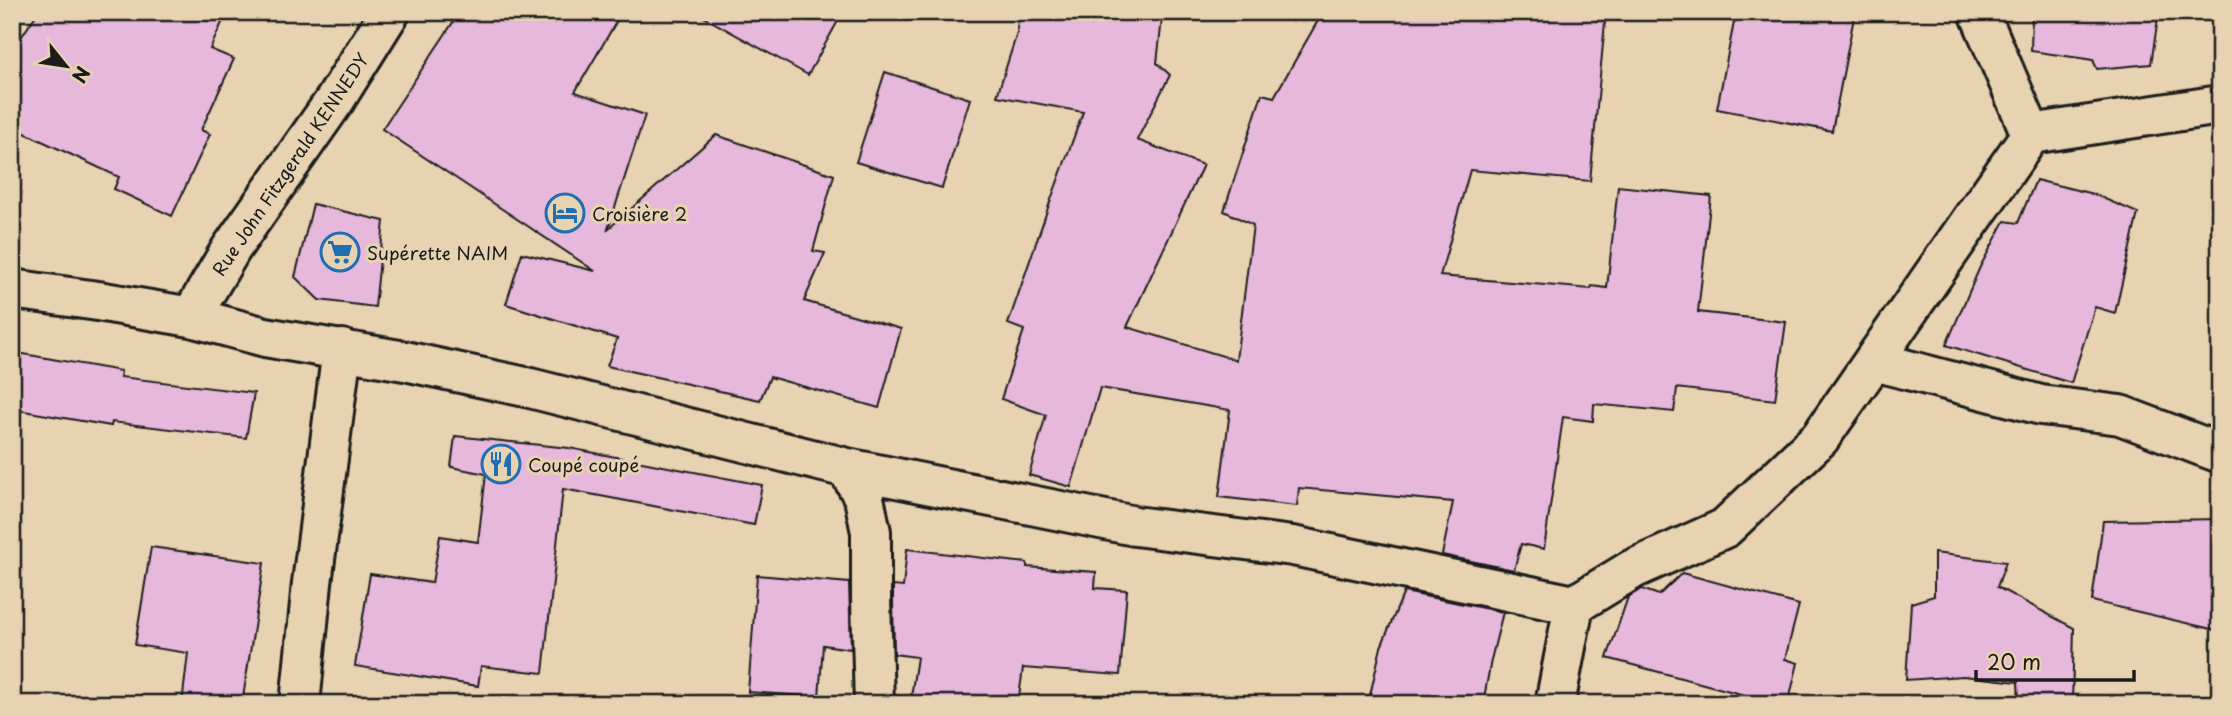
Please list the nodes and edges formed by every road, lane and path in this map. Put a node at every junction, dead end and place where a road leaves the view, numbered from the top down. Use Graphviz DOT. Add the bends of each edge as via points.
graph roads {
  1 [pos="390,12"];
  2 [pos="1979,12"];
  3 [pos="2220,105"];
  4 [pos="2031,134"];
  5 [pos="12,289"];
  6 [pos="191,317"];
  7 [pos="341,349"];
  8 [pos="1874,361"];
  9 [pos="2220,453"];
  10 [pos="847,468"];
  11 [pos="1574,605"];
  12 [pos="300,704"];
  13 [pos="874,704"];
  14 [pos="1555,704"];
  1 -- 6 [label="street, Rue John Fitzgerald KENNEDY" via="335,100 230,249"];
  2 -- 4 [label="street"];
  3 -- 4 [label="street"];
  4 -- 8 [label="street"];
  5 -- 6 [label="street"];
  6 -- 7 [label="street" via="265,337"];
  7 -- 10 [label="street" via="530,388"];
  7 -- 12 [label="street"];
  8 -- 9 [label="street" via="2040,405 2119,415"];
  8 -- 11 [label="street" via="1820,438 1725,528 1633,569"];
  10 -- 11 [label="street" via="1135,526 1293,546"];
  10 -- 13 [label="street" via="864,498 871,532"];
  11 -- 14 [label="street"];
}
